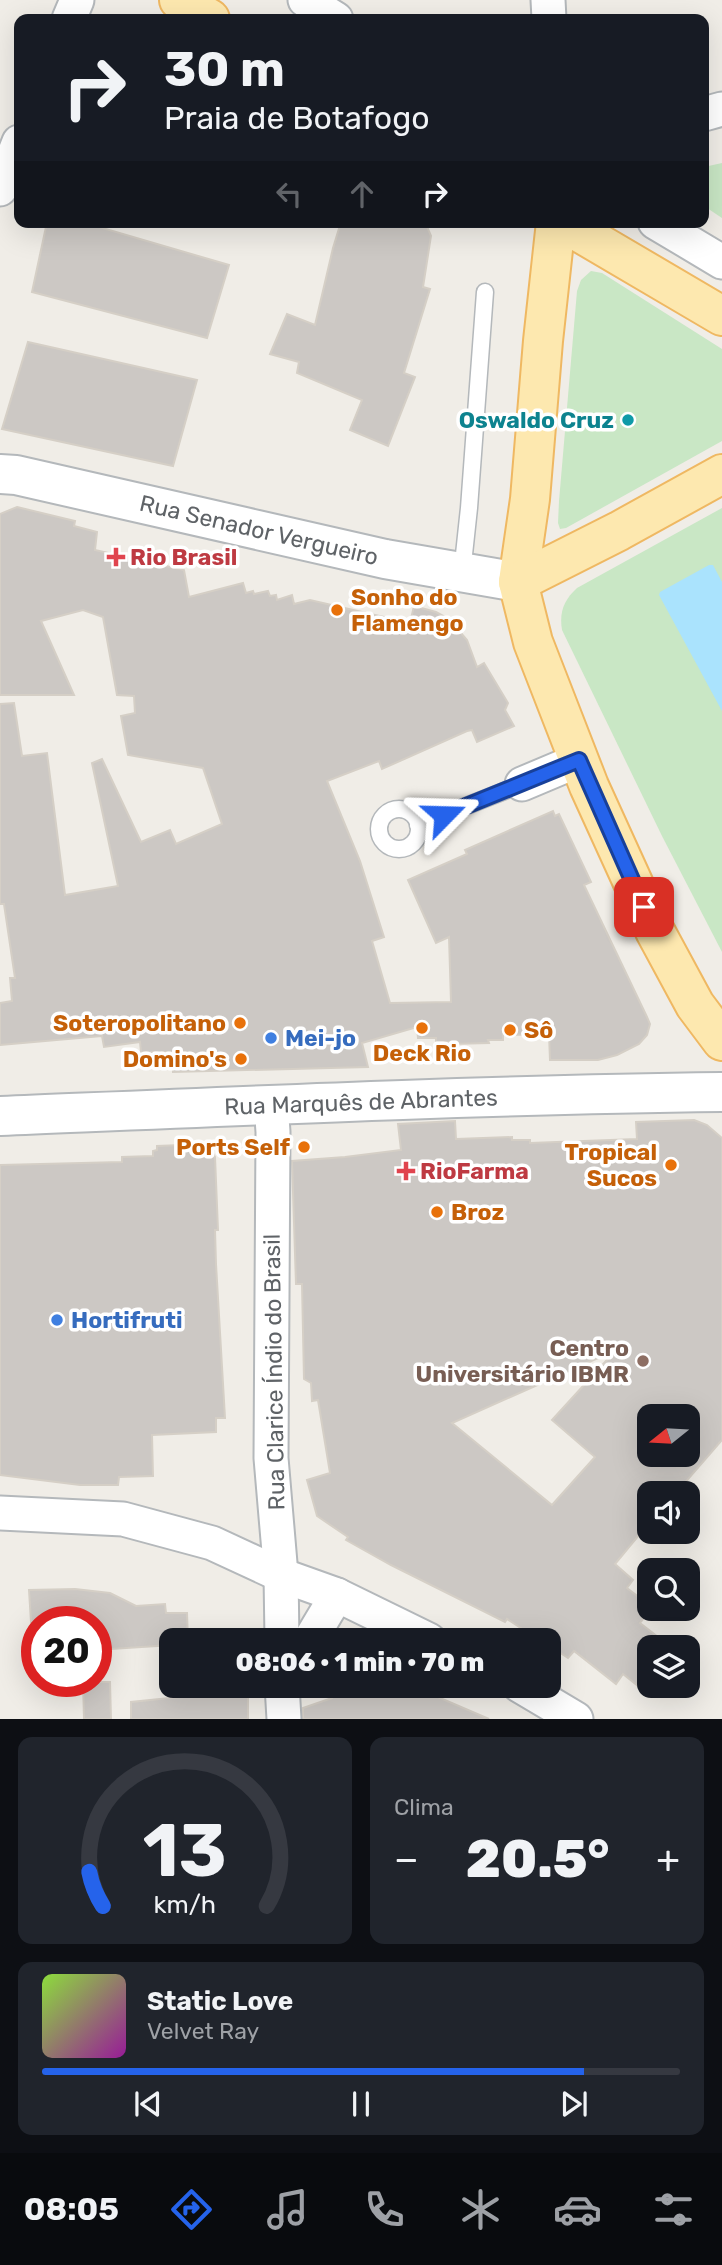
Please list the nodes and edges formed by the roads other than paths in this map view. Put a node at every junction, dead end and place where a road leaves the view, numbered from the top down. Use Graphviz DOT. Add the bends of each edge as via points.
graph roads {
  1 [pos="179,0"];
  2 [pos="304,0"];
  3 [pos="202,14"];
  4 [pos="328,14"];
  5 [pos="14,154"];
  6 [pos="0,189"];
  7 [pos="555,228"];
  8 [pos="572,228"];
  9 [pos="665,228"];
  10 [pos="722,262"];
  11 [pos="485,292"];
  12 [pos="722,316"];
  13 [pos="0,474"];
  14 [pos="722,474"];
  15 [pos="462,573"];
  16 [pos="519,582"];
  17 [pos="579,760"];
  18 [pos="522,784"];
  19 [pos="418,825"];
  20 [pos="722,1041"];
  21 [pos="722,1092"];
  22 [pos="271,1104"];
  23 [pos="0,1116"];
  24 [pos="0,1513"];
  25 [pos="281,1575"];
  26 [pos="337,1595"];
  27 [pos="282,1628"];
  28 [pos="317,1628"];
  29 [pos="404,1628"];
  30 [pos="541,1698"];
  31 [pos="576,1719"];
  1 -- 3 [label="main road"];
  2 -- 4 [label="street"];
  5 -- 6 [label="street"];
  7 -- 16 [label="main road"];
  8 -- 12 [label="main road"];
  9 -- 10 [label="street"];
  11 -- 15 [label="lane"];
  13 -- 15 [label="street, Rua Senador Vergueiro"];
  14 -- 16 [label="main road"];
  15 -- 16 [label="street, Rua Senador Vergueiro"];
  16 -- 17 [label="main road" via="533,642"];
  17 -- 18 [label="street"];
  17 -- 20 [label="main road" via="655,931 695,1005"];
  18 -- 19 [label="lane"];
  21 -- 22 [label="street, Rua Marquês de Abrantes"];
  22 -- 23 [label="street, Rua Marquês de Abrantes"];
  22 -- 25 [label="street, Rua Clarice Índio do Brasil" via="271,1458"];
  24 -- 25 [label="street" via="123,1518 212,1544"];
  25 -- 26 [label="street"];
  25 -- 27 [label="street, Rua Clarice Índio do Brasil"];
  26 -- 28 [label="street"];
  26 -- 29 [label="street"];
  30 -- 31 [label="street"];
}
